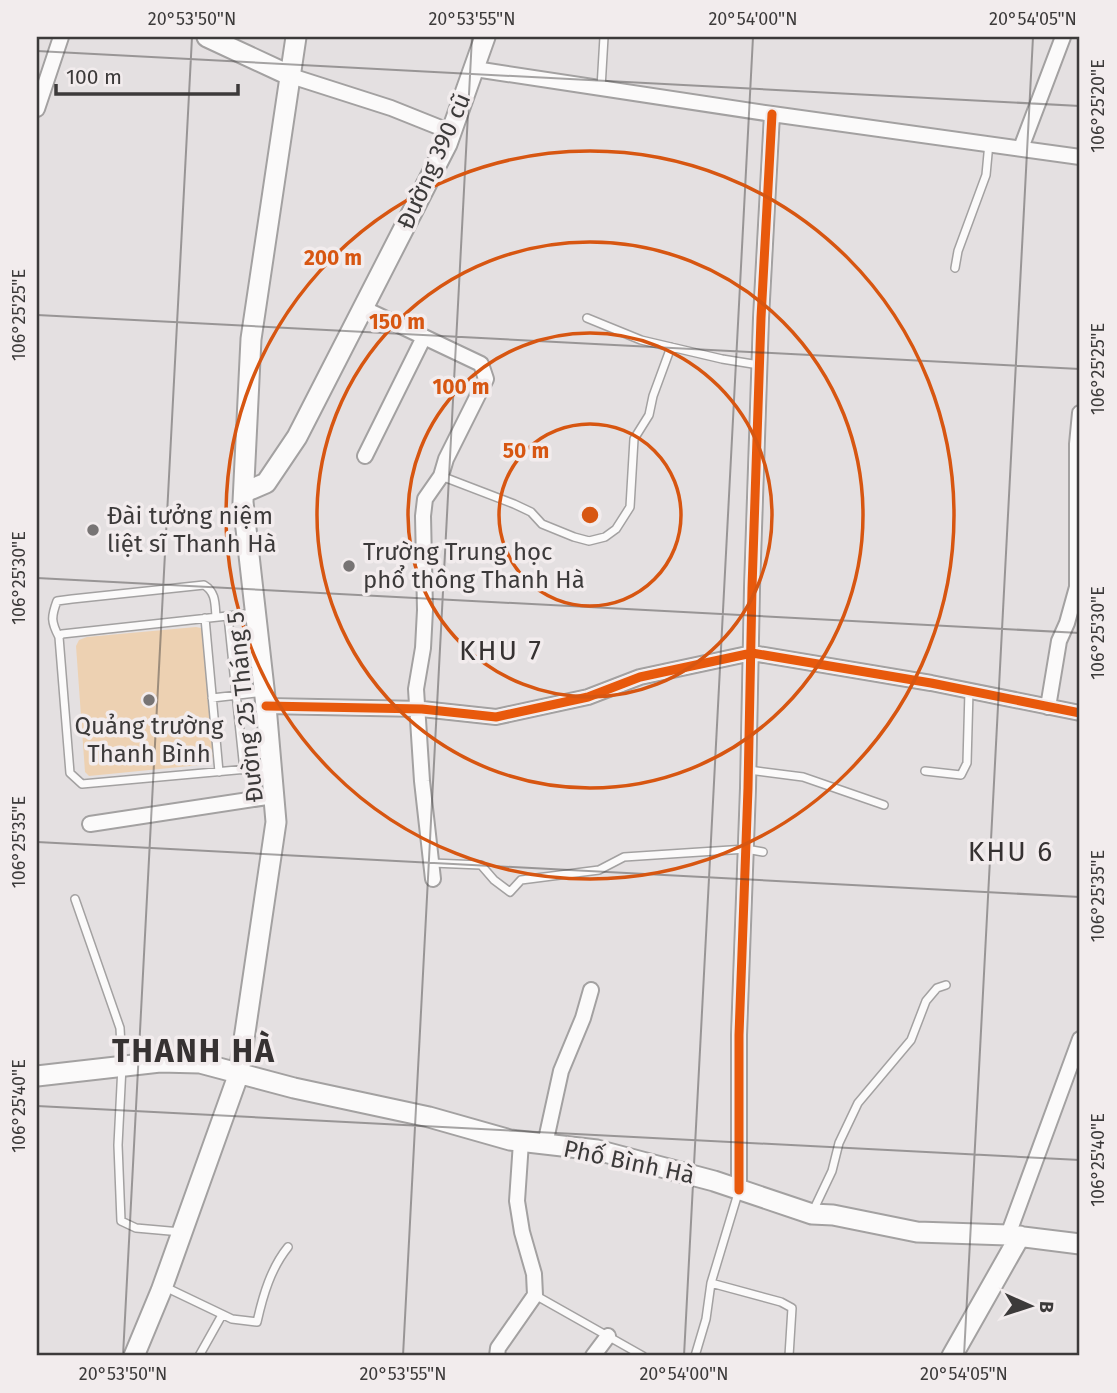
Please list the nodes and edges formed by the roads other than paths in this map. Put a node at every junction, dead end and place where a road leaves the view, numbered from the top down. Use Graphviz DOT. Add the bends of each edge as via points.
graph roads {
  1 [pos="61,37"];
  2 [pos="207,37"];
  3 [pos="296,37"];
  4 [pos="485,37"];
  5 [pos="604,37"];
  6 [pos="1063,37"];
  7 [pos="475,69"];
  8 [pos="291,76"];
  9 [pos="601,88"];
  10 [pos="37,109"];
  11 [pos="772,114"];
  12 [pos="452,132"];
  13 [pos="989,143"];
  14 [pos="1021,148"];
  15 [pos="1080,157"];
  16 [pos="955,268"];
  17 [pos="365,309"];
  18 [pos="587,318"];
  19 [pos="424,337"];
  20 [pos="671,347"];
  21 [pos="760,365"];
  22 [pos="1080,413"];
  23 [pos="1080,424"];
  24 [pos="365,456"];
  25 [pos="441,476"];
  26 [pos="245,492"];
  27 [pos="255,613"];
  28 [pos="228,616"];
  29 [pos="216,617"];
  30 [pos="205,618"];
  31 [pos="59,637"];
  32 [pos="752,653"];
  33 [pos="969,691"];
  34 [pos="236,695"];
  35 [pos="212,698"];
  36 [pos="266,699"];
  37 [pos="1048,707"];
  38 [pos="416,709"];
  39 [pos="1080,713"];
  40 [pos="271,767"];
  41 [pos="244,770"];
  42 [pos="749,770"];
  43 [pos="925,771"];
  44 [pos="219,772"];
  45 [pos="274,796"];
  46 [pos="884,805"];
  47 [pos="90,824"];
  48 [pos="746,849"];
  49 [pos="763,852"];
  50 [pos="431,863"];
  51 [pos="433,879"];
  52 [pos="75,899"];
  53 [pos="946,985"];
  54 [pos="591,990"];
  55 [pos="1080,1040"];
  56 [pos="122,1066"];
  57 [pos="239,1073"];
  58 [pos="37,1076"];
  59 [pos="521,1142"];
  60 [pos="545,1144"];
  61 [pos="739,1190"];
  62 [pos="812,1214"];
  63 [pos="182,1233"];
  64 [pos="1014,1236"];
  65 [pos="1080,1244"];
  66 [pos="288,1247"];
  67 [pos="712,1283"];
  68 [pos="163,1286"];
  69 [pos="535,1295"];
  70 [pos="222,1315"];
  71 [pos="608,1336"];
  72 [pos="134,1356"];
  73 [pos="199,1356"];
  74 [pos="496,1356"];
  75 [pos="593,1356"];
  76 [pos="643,1356"];
  77 [pos="695,1356"];
  78 [pos="789,1356"];
  79 [pos="952,1356"];
  1 -- 10 [label="street"];
  2 -- 8 [label="main road"];
  3 -- 8 [label="main road, Đường 25 Tháng 5"];
  4 -- 7 [label="main road, Đường 390 cũ"];
  5 -- 9 [label="lane"];
  6 -- 14 [label="street"];
  7 -- 9 [label="street"];
  7 -- 12 [label="main road, Đường 390 cũ"];
  8 -- 12 [label="street"];
  8 -- 26 [label="main road, Đường 25 Tháng 5" via="251,339"];
  9 -- 11 [label="street"];
  11 -- 13 [label="street"];
  11 -- 21 [label="street"];
  12 -- 17 [label="main road, Đường 390 cũ"];
  13 -- 14 [label="street"];
  13 -- 16 [label="lane" via="986,176"];
  14 -- 15 [label="street"];
  17 -- 19 [label="street"];
  17 -- 26 [label="main road, Đường 390 cũ" via="278,468 266,483"];
  18 -- 20 [label="lane"];
  19 -- 24 [label="street"];
  19 -- 25 [label="street" via="481,365 486,379"];
  20 -- 21 [label="lane"];
  20 -- 25 [label="lane" via="649,415 634,439 630,507 605,537 589,541 574,537 542,524 514,504"];
  21 -- 32 [label="street"];
  22 -- 23 [label="street"];
  23 -- 37 [label="street" via="1077,587 1059,642"];
  25 -- 38 [label="street" via="425,499 423,516 425,610"];
  26 -- 27 [label="main road, Đường 25 Tháng 5" via="243,512"];
  27 -- 28 [label="lane"];
  27 -- 36 [label="main road, Đường 25 Tháng 5"];
  28 -- 29 [label="lane"];
  28 -- 34 [label="lane"];
  29 -- 30 [label="lane"];
  29 -- 31 [label="lane" via="215,597 204,586 72,599 57,601 54,609 51,623"];
  30 -- 31 [label="lane"];
  30 -- 35 [label="lane"];
  31 -- 44 [label="lane" via="70,773 75,779 82,784"];
  32 -- 33 [label="street"];
  32 -- 38 [label="street" via="640,677 588,697 496,717"];
  32 -- 42 [label="street"];
  33 -- 37 [label="street"];
  33 -- 43 [label="lane" via="967,763 961,775"];
  34 -- 35 [label="lane"];
  34 -- 36 [label="lane"];
  34 -- 41 [label="lane"];
  35 -- 44 [label="lane"];
  36 -- 38 [label="street"];
  36 -- 40 [label="main road, Đường 25 Tháng 5"];
  37 -- 39 [label="street"];
  38 -- 50 [label="street"];
  40 -- 41 [label="lane"];
  40 -- 45 [label="main road, Đường 25 Tháng 5"];
  41 -- 44 [label="lane"];
  42 -- 46 [label="lane" via="803,777"];
  42 -- 48 [label="street"];
  45 -- 47 [label="street"];
  45 -- 57 [label="main road, Đường 25 Tháng 5" via="276,822"];
  48 -- 49 [label="lane"];
  48 -- 50 [label="lane" via="624,857 599,870 521,880 510,892 481,865"];
  48 -- 61 [label="street"];
  50 -- 51 [label="street"];
  52 -- 56 [label="lane" via="120,1028"];
  53 -- 62 [label="lane" via="926,1001 911,1040 858,1103"];
  54 -- 60 [label="street" via="561,1071"];
  55 -- 64 [label="street"];
  56 -- 57 [label="main road, Phố Bình Hà" via="180,1061"];
  56 -- 58 [label="main road, Phố Bình Hà"];
  56 -- 63 [label="lane" via="121,1221 136,1228"];
  57 -- 59 [label="main road, Phố Bình Hà"];
  57 -- 63 [label="main road, Đường 25 Tháng 5"];
  59 -- 60 [label="main road, Phố Bình Hà"];
  59 -- 69 [label="street" via="517,1201"];
  60 -- 61 [label="main road, Phố Bình Hà" via="597,1150"];
  61 -- 62 [label="main road, Phố Bình Hà"];
  61 -- 67 [label="lane"];
  62 -- 64 [label="main road, Phố Bình Hà" via="917,1232"];
  63 -- 68 [label="main road, Đường 25 Tháng 5"];
  64 -- 65 [label="main road, Phố Bình Hà"];
  64 -- 79 [label="main road"];
  66 -- 70 [label="lane" via="277,1261 257,1322"];
  67 -- 77 [label="lane"];
  67 -- 78 [label="lane" via="792,1308"];
  68 -- 70 [label="lane"];
  68 -- 72 [label="main road, Đường 25 Tháng 5"];
  69 -- 71 [label="lane"];
  69 -- 74 [label="street"];
  70 -- 73 [label="lane"];
  71 -- 75 [label="street"];
  71 -- 76 [label="lane"];
}
